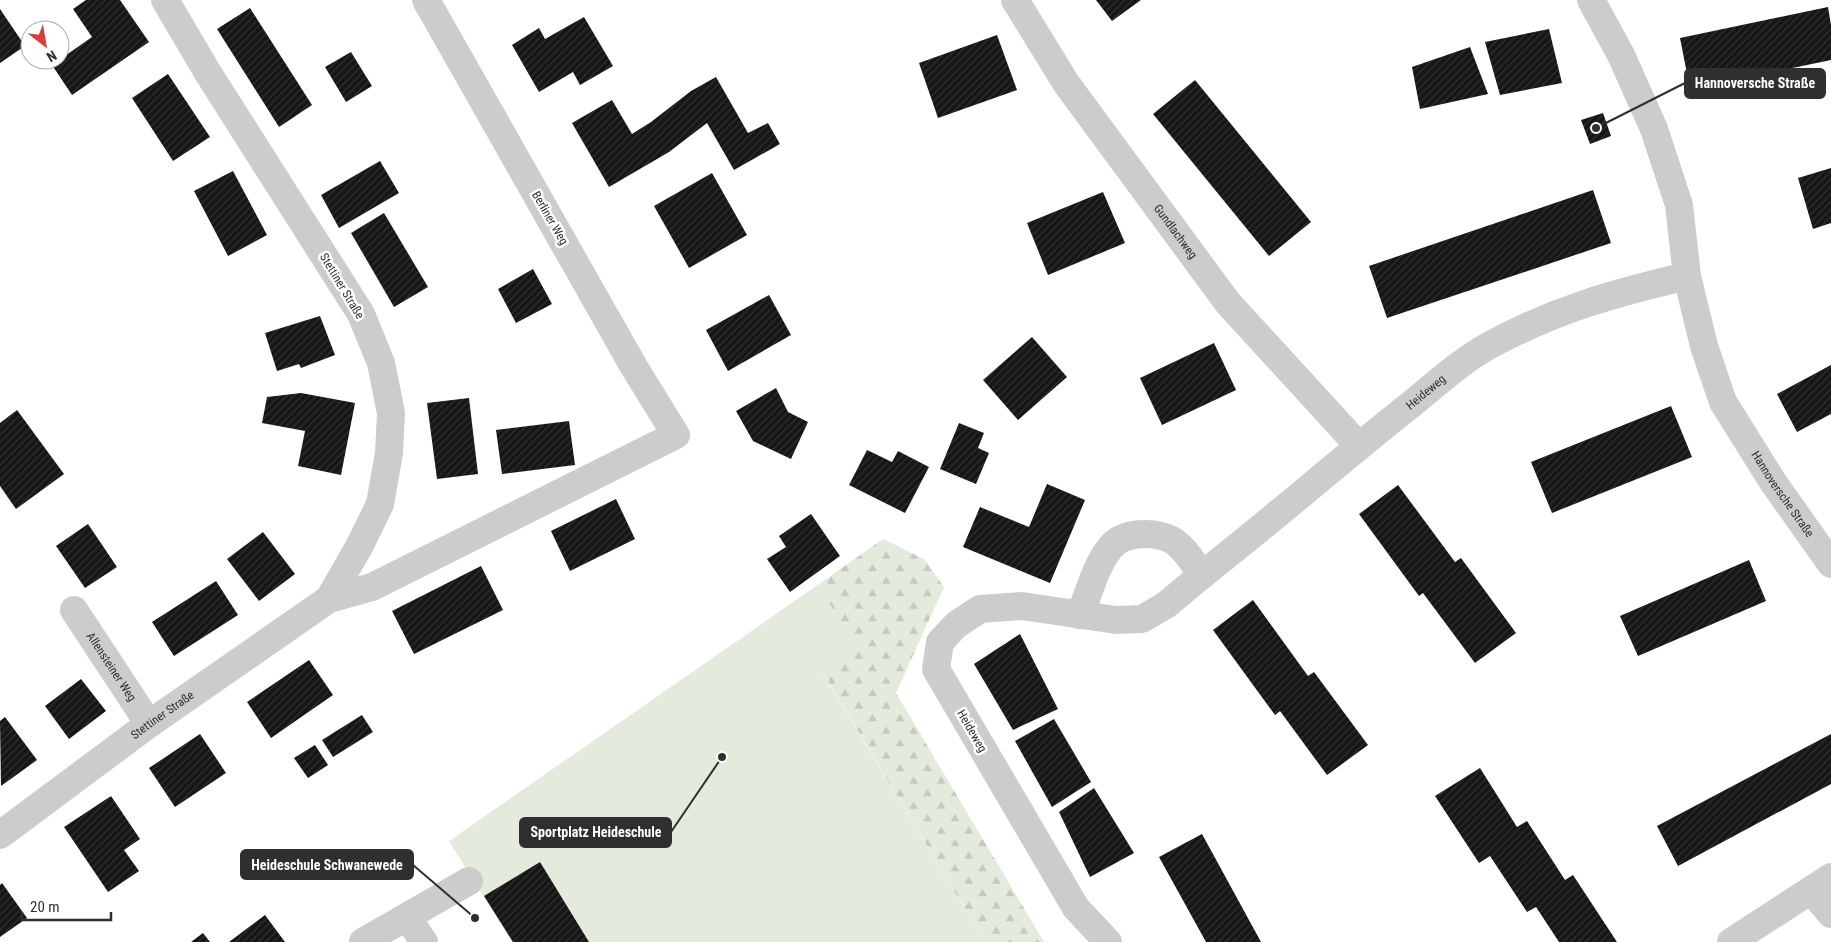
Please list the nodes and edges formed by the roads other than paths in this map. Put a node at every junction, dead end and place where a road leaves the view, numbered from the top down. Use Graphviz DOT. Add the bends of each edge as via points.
graph roads {
  1 [pos="165,0"];
  2 [pos="426,0"];
  3 [pos="1014,0"];
  4 [pos="1592,0"];
  5 [pos="1687,276"];
  6 [pos="676,435"];
  7 [pos="1359,446"];
  8 [pos="1831,564"];
  9 [pos="1202,575"];
  10 [pos="329,599"];
  11 [pos="74,610"];
  12 [pos="1080,615"];
  13 [pos="149,724"];
  14 [pos="0,835"];
  15 [pos="469,881"];
  16 [pos="1821,883"];
  17 [pos="1831,914"];
  18 [pos="406,917"];
  19 [pos="363,942"];
  20 [pos="424,942"];
  21 [pos="1108,942"];
  22 [pos="1731,942"];
  1 -- 10 [label="street, Stettiner Straße" via="361,314 381,363 391,412 389,453 380,504"];
  2 -- 6 [label="street, Berliner Weg"];
  3 -- 7 [label="street, Gundlachweg" via="1066,83 1228,303"];
  4 -- 5 [label="street, Hannoversche Straße" via="1654,129 1679,205"];
  5 -- 7 [label="street, Heideweg" via="1602,297 1548,316 1490,345"];
  5 -- 8 [label="street, Hannoversche Straße" via="1704,346 1723,402 1773,482"];
  6 -- 10 [label="street, Stettiner Straße" via="372,587"];
  7 -- 9 [label="street, Heideweg"];
  9 -- 12 [label="street, Heideweg" via="1166,605 1142,619 1116,620"];
  9 -- 12 [label="street" via="1172,541 1153,534 1130,535 1111,546 1103,558"];
  10 -- 13 [label="street, Stettiner Straße"];
  11 -- 13 [label="street, Allensteiner Weg"];
  12 -- 21 [label="street, Heideweg" via="1022,606 980,609 956,625 940,642 936,669 1076,908"];
  13 -- 14 [label="street, Stettiner Straße"];
  15 -- 18 [label="street"];
  16 -- 17 [label="street"];
  16 -- 22 [label="street"];
  18 -- 19 [label="street"];
  18 -- 20 [label="street"];
}
